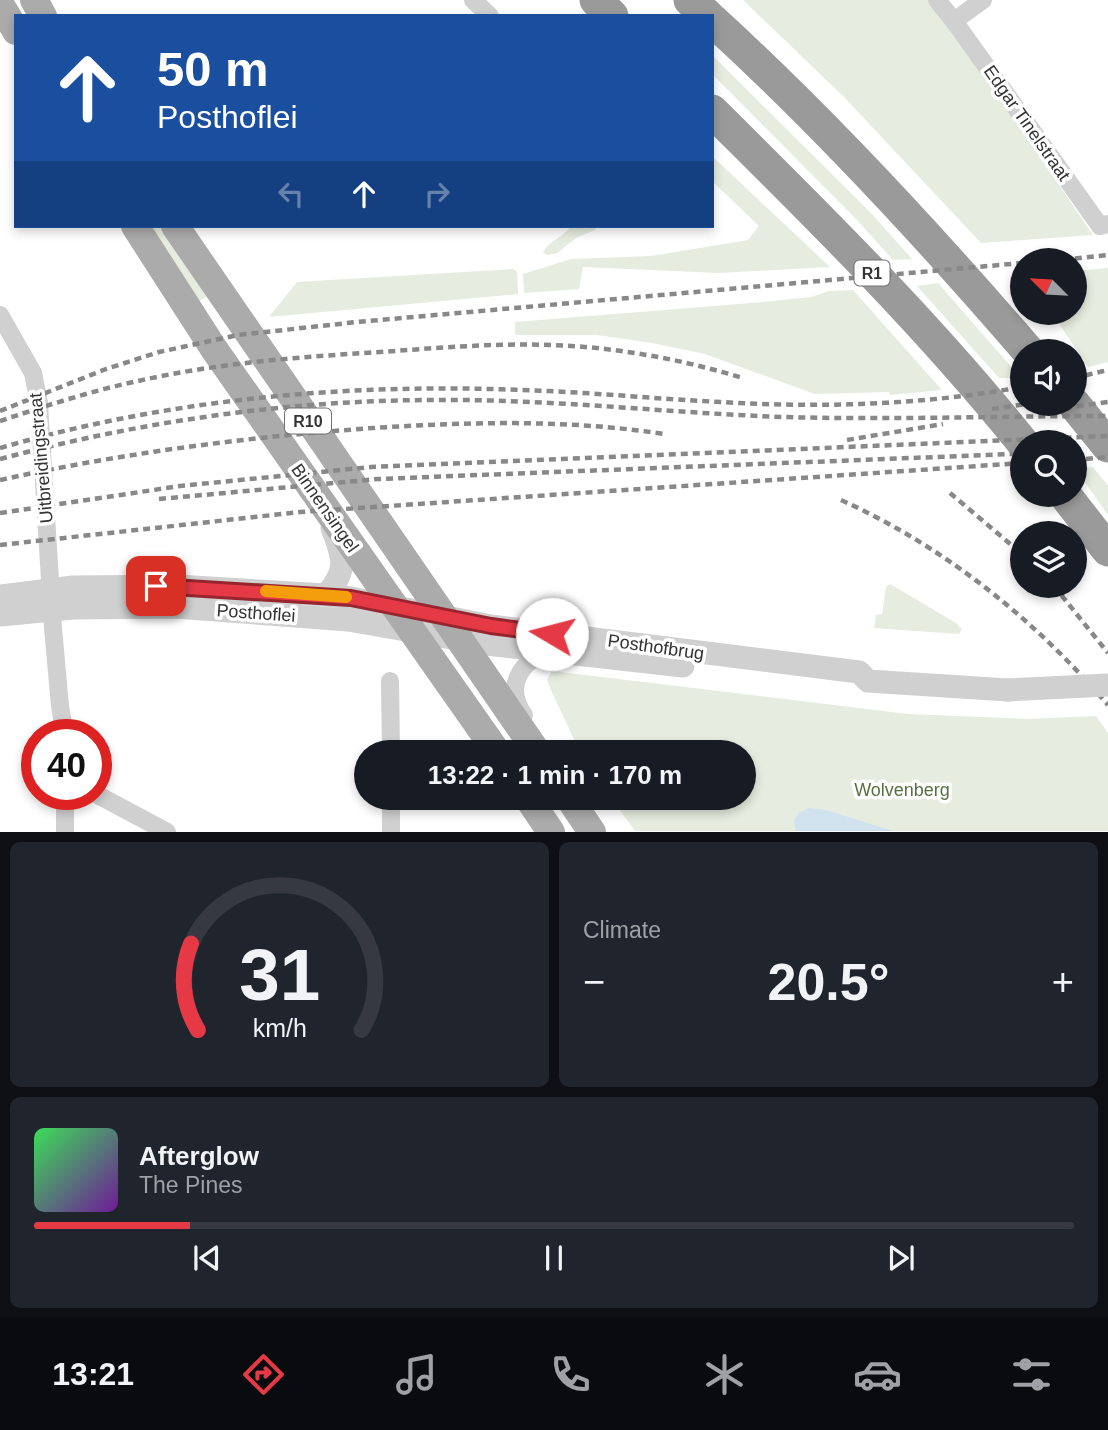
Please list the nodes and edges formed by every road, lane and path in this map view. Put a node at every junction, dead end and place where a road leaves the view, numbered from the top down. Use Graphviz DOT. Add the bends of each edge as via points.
graph roads {
  1 [pos="473,0"];
  2 [pos="596,0"];
  3 [pos="690,0"];
  4 [pos="937,0"];
  5 [pos="983,0"];
  6 [pos="0,4"];
  7 [pos="488,14"];
  8 [pos="610,14"];
  9 [pos="706,14"];
  10 [pos="954,21"];
  11 [pos="714,22"];
  12 [pos="14,28"];
  13 [pos="714,113"];
  14 [pos="1104,225"];
  15 [pos="136,228"];
  16 [pos="176,228"];
  17 [pos="0,315"];
  18 [pos="1018,339"];
  19 [pos="1083,416"];
  20 [pos="1012,430"];
  21 [pos="1108,446"];
  22 [pos="1074,507"];
  23 [pos="325,508"];
  24 [pos="1108,550"];
  25 [pos="327,595"];
  26 [pos="0,596"];
  27 [pos="51,599"];
  28 [pos="395,606"];
  29 [pos="0,615"];
  30 [pos="442,616"];
  31 [pos="412,631"];
  32 [pos="458,639"];
  33 [pos="552,650"];
  34 [pos="390,681"];
  35 [pos="868,681"];
  36 [pos="1108,685"];
  37 [pos="62,719"];
  38 [pos="391,740"];
  39 [pos="489,740"];
  40 [pos="529,740"];
  41 [pos="542,740"];
  42 [pos="112,802"];
  43 [pos="65,810"];
  44 [pos="391,810"];
  45 [pos="536,810"];
  46 [pos="577,810"];
  47 [pos="65,831"];
  48 [pos="167,831"];
  49 [pos="391,831"];
  50 [pos="551,831"];
  51 [pos="592,831"];
  1 -- 7 [label="street"];
  2 -- 8 [label="highway"];
  3 -- 9 [label="highway"];
  4 -- 10 [label="street, Edgar Tinelstraat"];
  5 -- 10 [label="street"];
  6 -- 12 [label="main road"];
  10 -- 14 [label="street, Edgar Tinelstraat"];
  11 -- 18 [label="highway" via="815,117"];
  13 -- 20 [label="highway, R1" via="850,249"];
  15 -- 23 [label="main road, Binnensingel / R10"];
  16 -- 30 [label="main road, Binnensingel / R10"];
  17 -- 27 [label="street, Uitbreidingstraat" via="33,373 37,393"];
  19 -- 21 [label="highway"];
  22 -- 24 [label="highway"];
  23 -- 25 [label="street" via="343,565"];
  23 -- 28 [label="main road, Binnensingel / R10"];
  25 -- 27 [label="street, Posthoflei" via="177,586"];
  25 -- 28 [label="street, Posthoflei"];
  26 -- 27 [label="street"];
  27 -- 29 [label="street"];
  27 -- 31 [label="street, Posthoflei" via="348,620"];
  27 -- 37 [label="street, Uitbreidingstraat"];
  28 -- 30 [label="street, Posthoflei"];
  28 -- 31 [label="main road, Binnensingel / R10"];
  30 -- 32 [label="main road, Binnensingel / R10"];
  30 -- 35 [label="street, Posthofbrug" via="859,672"];
  31 -- 32 [label="street, Posthoflei"];
  31 -- 39 [label="main road, Binnensingel / R10"];
  32 -- 33 [label="street, Posthofbrug"];
  32 -- 40 [label="main road, Binnensingel / R10"];
  33 -- 35 [label="street, Posthofbrug" via="828,685 859,687"];
  33 -- 41 [label="street" via="526,664 514,694"];
  34 -- 38 [label="street"];
  35 -- 36 [label="street, Posthofbrug, bridge" via="1008,690"];
  42 -- 48 [label="street"];
  43 -- 47 [label="street"];
  44 -- 49 [label="street"];
  45 -- 50 [label="main road"];
  46 -- 51 [label="main road"];
}
